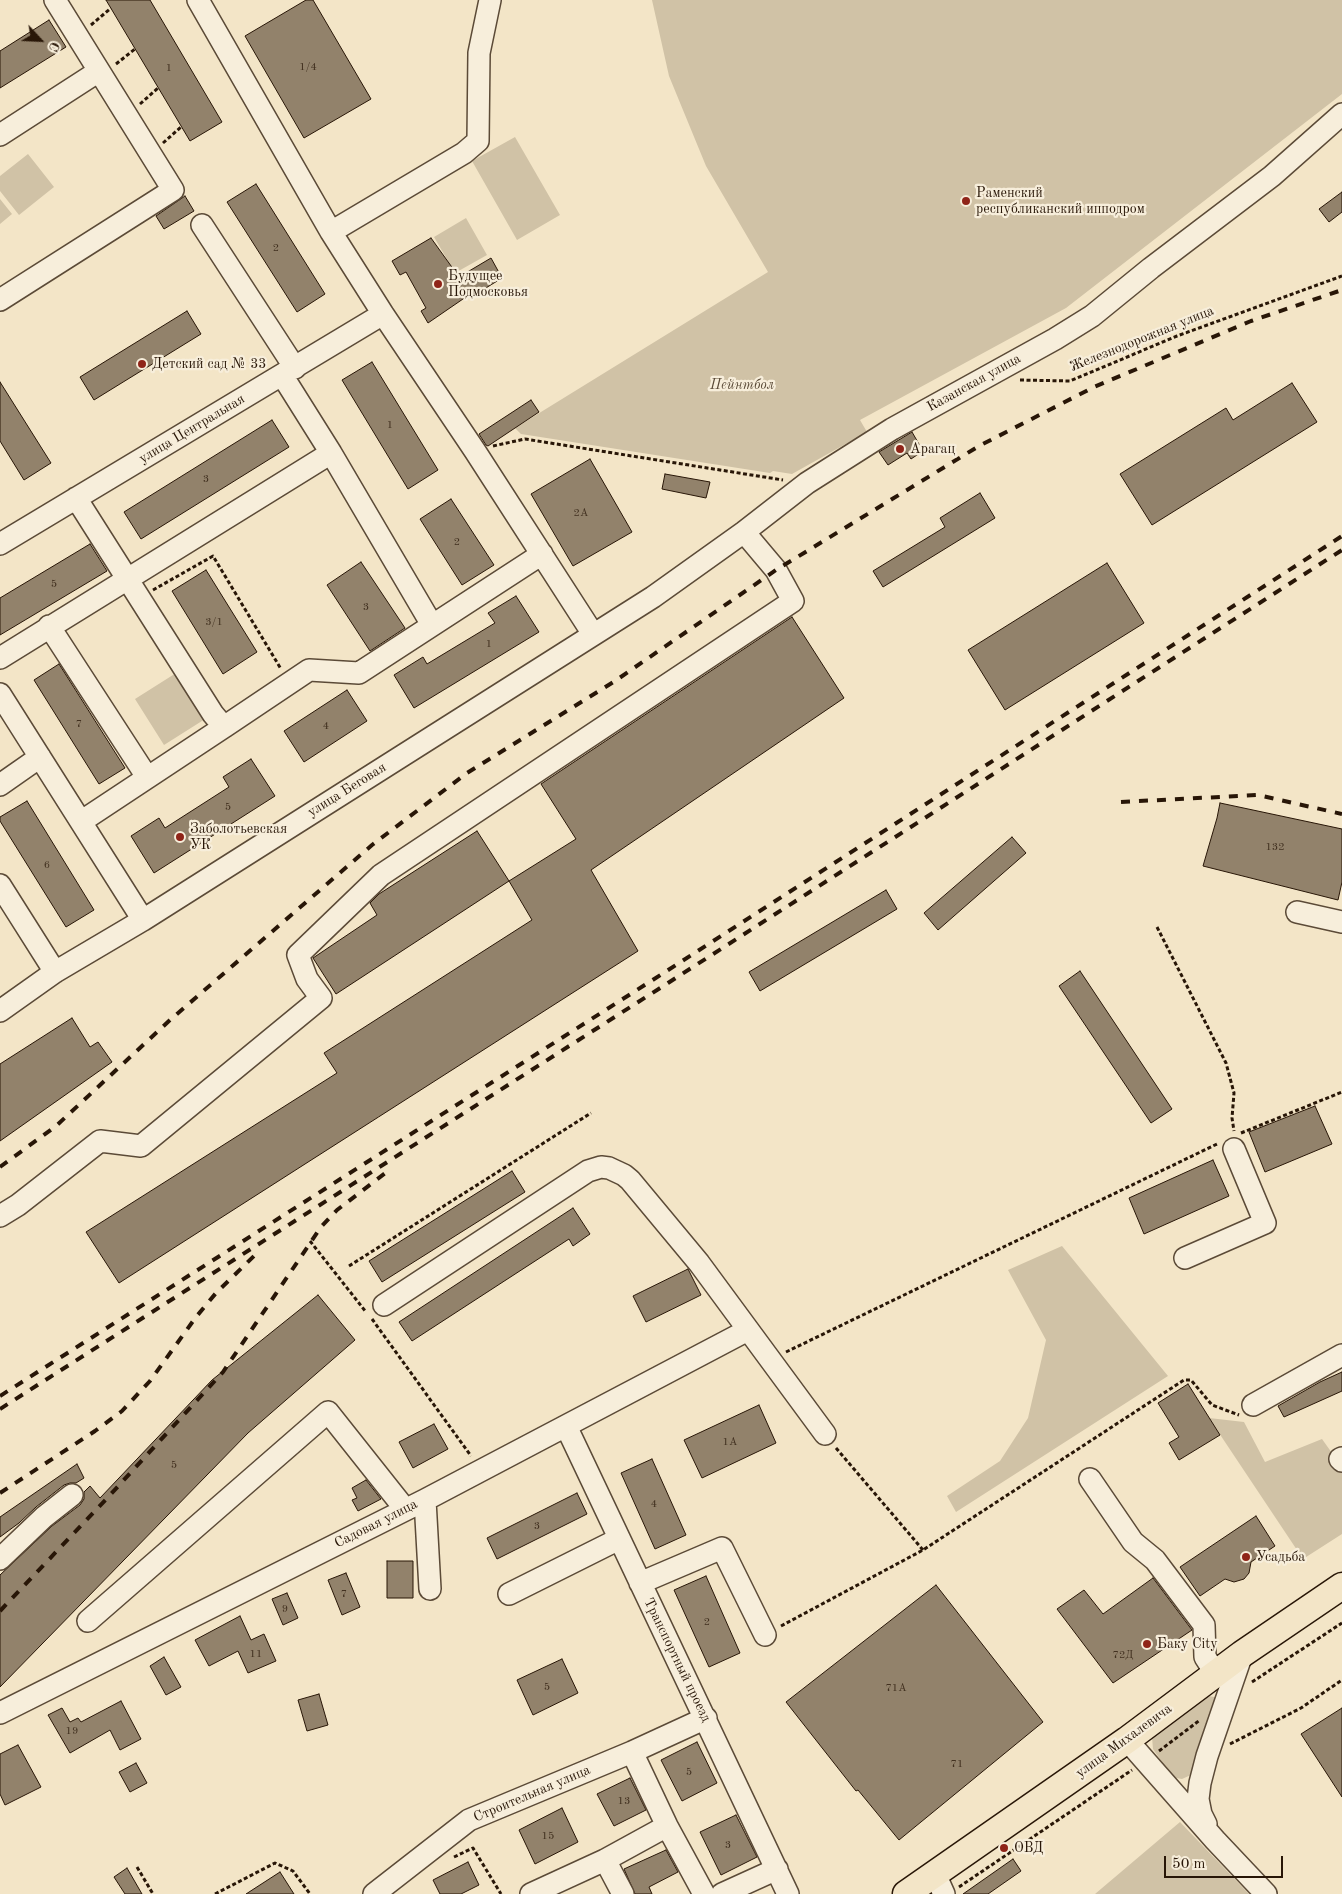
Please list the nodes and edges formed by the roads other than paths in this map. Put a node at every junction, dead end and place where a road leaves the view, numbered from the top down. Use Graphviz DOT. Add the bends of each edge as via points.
graph roads {
  1 [pos="55,0"];
  2 [pos="198,0"];
  3 [pos="490,0"];
  4 [pos="104,70"];
  5 [pos="1342,114"];
  6 [pos="0,135"];
  7 [pos="202,225"];
  8 [pos="331,232"];
  9 [pos="0,300"];
  10 [pos="383,314"];
  11 [pos="288,371"];
  12 [pos="331,453"];
  13 [pos="76,498"];
  14 [pos="744,532"];
  15 [pos="0,544"];
  16 [pos="542,554"];
  17 [pos="127,579"];
  18 [pos="432,625"];
  19 [pos="49,626"];
  20 [pos="593,634"];
  21 [pos="0,658"];
  22 [pos="0,694"];
  23 [pos="224,726"];
  24 [pos="40,757"];
  25 [pos="147,777"];
  26 [pos="0,785"];
  27 [pos="82,821"];
  28 [pos="0,885"];
  29 [pos="1297,912"];
  30 [pos="143,920"];
  31 [pos="1342,922"];
  32 [pos="55,972"];
  33 [pos="0,1011"];
  34 [pos="1231,1142"];
  35 [pos="0,1216"];
  36 [pos="1185,1258"];
  37 [pos="384,1304"];
  38 [pos="748,1330"];
  39 [pos="1342,1355"];
  40 [pos="1253,1405"];
  41 [pos="566,1426"];
  42 [pos="825,1434"];
  43 [pos="1090,1479"];
  44 [pos="72,1495"];
  45 [pos="425,1500"];
  46 [pos="405,1510"];
  47 [pos="619,1539"];
  48 [pos="0,1559"];
  49 [pos="640,1583"];
  50 [pos="1342,1586"];
  51 [pos="430,1588"];
  52 [pos="509,1594"];
  53 [pos="88,1621"];
  54 [pos="765,1635"];
  55 [pos="1242,1654"];
  56 [pos="1216,1674"];
  57 [pos="0,1713"];
  58 [pos="706,1718"];
  59 [pos="1127,1740"];
  60 [pos="632,1752"];
  61 [pos="667,1826"];
  62 [pos="1215,1840"];
  63 [pos="605,1860"];
  64 [pos="777,1869"];
  65 [pos="945,1886"];
  66 [pos="374,1894"];
  67 [pos="531,1894"];
  68 [pos="623,1894"];
  69 [pos="704,1894"];
  70 [pos="722,1894"];
  71 [pos="788,1894"];
  72 [pos="906,1894"];
  73 [pos="1266,1894"];
  1 -- 4 [label="street"];
  2 -- 8 [label="street"];
  3 -- 8 [label="street" via="479,53 478,141 464,153"];
  4 -- 6 [label="street"];
  4 -- 9 [label="street" via="173,190"];
  5 -- 14 [label="street, Казанская улица" via="1272,176 1092,316 892,429 807,484"];
  7 -- 11 [label="street"];
  8 -- 10 [label="street"];
  10 -- 11 [label="street, улица Центральная"];
  10 -- 16 [label="street"];
  11 -- 12 [label="street"];
  11 -- 13 [label="street, улица Центральная"];
  12 -- 17 [label="street"];
  12 -- 18 [label="street"];
  13 -- 15 [label="street, улица Центральная"];
  13 -- 17 [label="street"];
  14 -- 20 [label="street, Казанская улица" via="653,597"];
  14 -- 35 [label="street" via="776,570 793,601 381,875 298,955 307,979 321,998 141,1146 100,1140"];
  16 -- 18 [label="street"];
  16 -- 20 [label="street"];
  17 -- 19 [label="street"];
  17 -- 23 [label="street" via="213,714"];
  18 -- 23 [label="street" via="360,673 309,670"];
  19 -- 21 [label="street"];
  19 -- 25 [label="street"];
  20 -- 30 [label="street, улица Беговая"];
  22 -- 24 [label="street"];
  23 -- 25 [label="street"];
  24 -- 26 [label="street"];
  24 -- 27 [label="street"];
  25 -- 27 [label="street"];
  27 -- 30 [label="street"];
  28 -- 32 [label="street"];
  29 -- 31 [label="street"];
  30 -- 32 [label="street, улица Беговая"];
  32 -- 33 [label="street, улица Беговая"];
  34 -- 36 [label="street" via="1265,1223"];
  37 -- 38 [label="street" via="588,1171 601,1167 617,1171 630,1180 699,1262"];
  38 -- 41 [label="street, Садовая улица"];
  38 -- 42 [label="street"];
  39 -- 40 [label="street"];
  41 -- 45 [label="street, Садовая улица"];
  41 -- 47 [label="street, Транспортный проезд"];
  43 -- 56 [label="street" via="1133,1542 1155,1560 1204,1625 1206,1658"];
  44 -- 48 [label="street"];
  45 -- 46 [label="street, Садовая улица"];
  45 -- 51 [label="street"];
  46 -- 53 [label="street" via="328,1412"];
  46 -- 57 [label="street, Садовая улица"];
  47 -- 49 [label="street, Транспортный проезд"];
  47 -- 52 [label="street"];
  49 -- 54 [label="street" via="722,1548"];
  49 -- 58 [label="street, Транспортный проезд" via="664,1646"];
  50 -- 55 [label="main road, улица Михалевича"];
  55 -- 56 [label="main road, улица Михалевича"];
  55 -- 62 [label="street" via="1208,1756 1198,1799 1200,1814"];
  56 -- 59 [label="main road, улица Михалевича"];
  58 -- 60 [label="street, Строительная улица"];
  58 -- 64 [label="street, Транспортный проезд"];
  59 -- 62 [label="street"];
  59 -- 65 [label="main road, улица Михалевича"];
  60 -- 61 [label="street"];
  60 -- 66 [label="street, Строительная улица" via="468,1820"];
  61 -- 63 [label="street"];
  61 -- 69 [label="street"];
  62 -- 73 [label="street"];
  63 -- 67 [label="street"];
  63 -- 68 [label="street"];
  64 -- 70 [label="street"];
  64 -- 71 [label="street, Транспортный проезд"];
  65 -- 72 [label="main road, улица Михалевича"];
}
